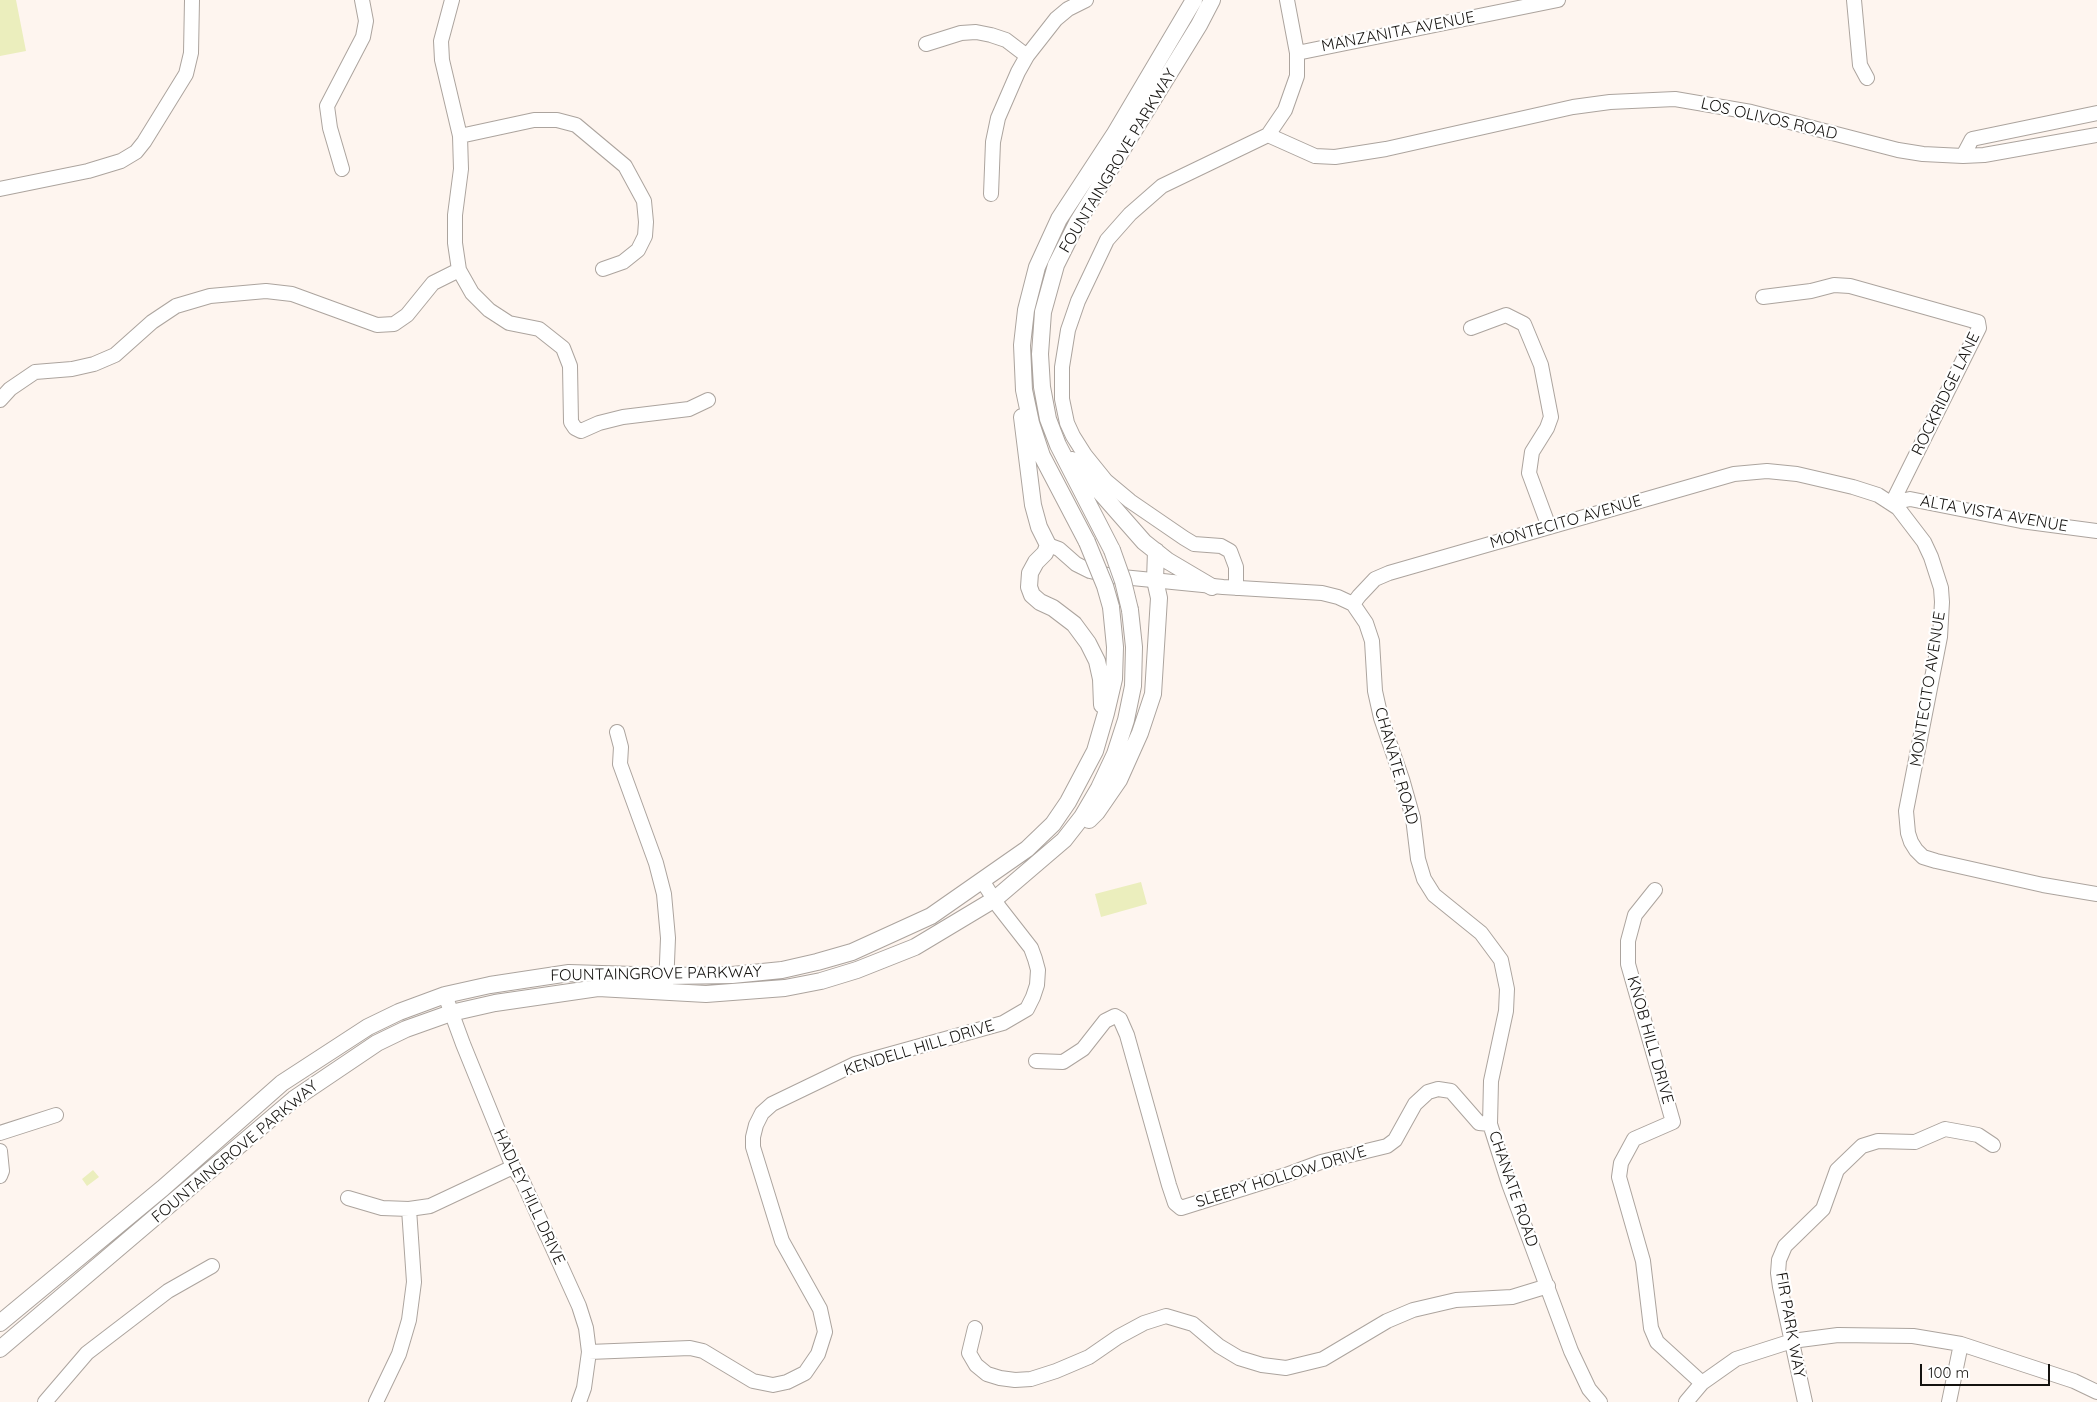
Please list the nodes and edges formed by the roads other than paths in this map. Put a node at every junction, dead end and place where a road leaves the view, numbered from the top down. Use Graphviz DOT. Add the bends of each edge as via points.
graph roads {
  1 [pos="192,0"];
  2 [pos="362,0"];
  3 [pos="452,0"];
  4 [pos="1086,0"];
  5 [pos="1194,0"];
  6 [pos="1212,0"];
  7 [pos="1287,0"];
  8 [pos="1558,0"];
  9 [pos="1854,0"];
  10 [pos="926,44"];
  11 [pos="1297,52"];
  12 [pos="1027,56"];
  13 [pos="1867,78"];
  14 [pos="2097,113"];
  15 [pos="1268,135"];
  16 [pos="2097,135"];
  17 [pos="460,136"];
  18 [pos="1963,156"];
  19 [pos="342,169"];
  20 [pos="0,189"];
  21 [pos="991,194"];
  22 [pos="603,269"];
  23 [pos="459,270"];
  24 [pos="1762,297"];
  25 [pos="1470,328"];
  26 [pos="1022,363"];
  27 [pos="0,400"];
  28 [pos="708,400"];
  29 [pos="1048,419"];
  30 [pos="1892,503"];
  31 [pos="1549,527"];
  32 [pos="2097,530"];
  33 [pos="1048,545"];
  34 [pos="1156,552"];
  35 [pos="1155,580"];
  36 [pos="1212,586"];
  37 [pos="1236,588"];
  38 [pos="1353,604"];
  39 [pos="617,732"];
  40 [pos="1095,752"];
  41 [pos="1064,840"];
  42 [pos="983,882"];
  43 [pos="1655,890"];
  44 [pos="2097,894"];
  45 [pos="995,899"];
  46 [pos="667,976"];
  47 [pos="666,993"];
  48 [pos="446,995"];
  49 [pos="451,1013"];
  50 [pos="1036,1061"];
  51 [pos="56,1115"];
  52 [pos="1490,1124"];
  53 [pos="0,1133"];
  54 [pos="1993,1145"];
  55 [pos="0,1151"];
  56 [pos="514,1167"];
  57 [pos="0,1176"];
  58 [pos="348,1198"];
  59 [pos="409,1209"];
  60 [pos="212,1266"];
  61 [pos="1548,1286"];
  62 [pos="0,1323"];
  63 [pos="975,1328"];
  64 [pos="1792,1341"];
  65 [pos="1961,1344"];
  66 [pos="0,1349"];
  67 [pos="589,1352"];
  68 [pos="1702,1383"];
  69 [pos="2097,1392"];
  70 [pos="45,1402"];
  71 [pos="376,1402"];
  72 [pos="579,1402"];
  73 [pos="1600,1402"];
  74 [pos="1686,1402"];
  75 [pos="1805,1402"];
  76 [pos="1949,1402"];
  1 -- 20 [label="street" via="191,53 186,74 136,152 121,161 88,171"];
  2 -- 19 [label="street" via="366,20 363,37 327,106"];
  3 -- 17 [label="street" via="441,42 442,60"];
  4 -- 12 [label="street" via="1056,19"];
  5 -- 26 [label="main road, FOUNTAINGROVE PARKWAY" via="1114,135 1059,219 1037,267 1026,310"];
  6 -- 29 [label="main road, FOUNTAINGROVE PARKWAY" via="1077,223 1056,265 1043,312 1040,354"];
  7 -- 11 [label="street"];
  8 -- 11 [label="street, MANZANITA AVENUE"];
  9 -- 13 [label="street" via="1860,65"];
  10 -- 12 [label="street" via="961,33 976,32 1006,40"];
  11 -- 15 [label="street" via="1297,76 1292,94 1286,110"];
  12 -- 21 [label="street" via="998,118 993,142"];
  14 -- 18 [label="street" via="1972,140"];
  15 -- 18 [label="street, LOS OLIVOS ROAD" via="1315,156 1335,157 1386,149 1573,107 1675,99 1717,104 1898,150"];
  15 -- 37 [label="street" via="1162,186 1130,214 1107,240 1078,301 1068,330 1062,367 1062,398 1067,423 1085,455 1112,486 1184,538 1194,544 1221,546 1230,552 1236,567"];
  16 -- 18 [label="street, LOS OLIVOS ROAD"];
  17 -- 22 [label="street" via="534,120 557,120 576,125 625,166 644,201 645,236 638,250 623,262"];
  17 -- 23 [label="street" via="461,169 455,215"];
  23 -- 27 [label="street" via="433,282 407,316 394,324 376,325 292,294 266,291 210,296 176,306 115,354 94,364 72,369 35,372"];
  23 -- 28 [label="street" via="472,293 489,310 509,323 539,330 563,348 570,366 571,422 575,428 581,431 623,417 689,409"];
  24 -- 30 [label="street, ROCKRIDGE LANE" via="1834,285 1850,286 1978,322 1979,328"];
  25 -- 31 [label="street" via="1506,314 1524,324 1541,365 1552,417 1532,452 1529,473"];
  26 -- 33 [label="main road" via="1019,394 1027,463 1033,505"];
  26 -- 40 [label="main road, FOUNTAINGROVE PARKWAY, bridge" via="1031,423 1042,456 1087,542 1111,607 1114,679"];
  29 -- 34 [label="main road" via="1067,454"];
  29 -- 41 [label="main road, FOUNTAINGROVE PARKWAY, bridge" via="1066,462 1112,550 1130,610 1134,647 1133,686 1115,754 1082,817"];
  30 -- 31 [label="street, MONTECITO AVENUE" via="1853,487 1797,474 1760,471 1734,474"];
  30 -- 32 [label="street, ALTA VISTA AVENUE" via="1910,500 2021,521"];
  30 -- 44 [label="street, MONTECITO AVENUE" via="1924,542 1941,588 1942,602 1940,636 1906,811 1911,842 1923,856 1936,861"];
  31 -- 38 [label="street, MONTECITO AVENUE" via="1389,573 1375,579"];
  33 -- 35 [label="street" via="1090,571"];
  33 -- 40 [label="main road" via="1030,573 1029,587 1040,602 1074,624 1097,661 1102,710"];
  34 -- 35 [label="main road"];
  34 -- 36 [label="main road"];
  35 -- 36 [label="street"];
  35 -- 41 [label="main road" via="1159,596 1153,694 1140,733 1119,780 1097,812"];
  36 -- 37 [label="street"];
  37 -- 38 [label="street" via="1322,593"];
  38 -- 52 [label="street, CHANATE ROAD" via="1370,632 1375,691 1402,779 1424,879 1434,895 1487,940 1501,960 1507,989 1506,1011 1491,1081"];
  39 -- 46 [label="street" via="621,747 620,764 664,894"];
  40 -- 42 [label="main road, FOUNTAINGROVE PARKWAY" via="1053,824 1027,849"];
  41 -- 45 [label="main road, FOUNTAINGROVE PARKWAY"];
  42 -- 45 [label="street, KENDELL HILL DRIVE"];
  42 -- 46 [label="main road, FOUNTAINGROVE PARKWAY" via="931,916 852,952 754,974"];
  43 -- 68 [label="street, KNOB HILL DRIVE" via="1635,915 1628,941 1628,964 1673,1122 1634,1138 1621,1163 1619,1177 1643,1261 1651,1328 1657,1342"];
  45 -- 47 [label="main road, FOUNTAINGROVE PARKWAY" via="915,948 857,970 785,988 706,994"];
  45 -- 67 [label="street, KENDELL HILL DRIVE" via="1031,948 1035,959 1037,984 1026,1009 1003,1024 855,1064 772,1104 756,1125 753,1147 782,1241 822,1316 825,1332 821,1347 805,1373 787,1382 773,1384 753,1381 712,1354 690,1348"];
  46 -- 47 [label="street"];
  46 -- 48 [label="main road, FOUNTAINGROVE PARKWAY" via="569,973"];
  47 -- 49 [label="main road, FOUNTAINGROVE PARKWAY" via="598,988 519,998"];
  48 -- 49 [label="street, HADLEY HILL DRIVE"];
  48 -- 62 [label="main road, FOUNTAINGROVE PARKWAY" via="368,1027 282,1083 163,1188"];
  49 -- 56 [label="street, HADLEY HILL DRIVE"];
  49 -- 66 [label="main road, FOUNTAINGROVE PARKWAY" via="377,1042 294,1099"];
  50 -- 52 [label="street, SLEEPY HOLLOW DRIVE" via="1063,1062 1083,1049 1105,1021 1116,1016 1120,1019 1169,1185 1175,1203 1181,1208 1321,1162 1387,1146 1395,1140 1415,1104 1428,1092 1438,1089 1451,1091 1479,1123"];
  51 -- 53 [label="street"];
  52 -- 61 [label="street, CHANATE ROAD"];
  54 -- 64 [label="street, FIR PARK WAY" via="1978,1135 1945,1129 1915,1142 1878,1142 1862,1146 1846,1159 1836,1170 1823,1209 1785,1246 1780,1260 1780,1287"];
  55 -- 57 [label="street"];
  56 -- 59 [label="street" via="430,1206"];
  56 -- 67 [label="street, HADLEY HILL DRIVE" via="579,1306"];
  58 -- 59 [label="street" via="382,1208"];
  59 -- 71 [label="street" via="414,1282 410,1320 399,1354"];
  60 -- 70 [label="street" via="168,1291 87,1353"];
  61 -- 63 [label="street" via="1512,1297 1456,1300 1413,1310 1323,1359 1286,1368 1239,1358 1192,1324 1166,1316 1144,1323 1089,1357 1056,1372 1015,1380 987,1374 976,1365 969,1353"];
  61 -- 73 [label="street, CHANATE ROAD" via="1580,1373"];
  64 -- 65 [label="street" via="1838,1335 1894,1335"];
  64 -- 68 [label="street" via="1736,1359"];
  64 -- 75 [label="street, FIR PARK WAY"];
  65 -- 69 [label="street" via="2074,1380"];
  65 -- 76 [label="street"];
  67 -- 72 [label="street, HADLEY HILL DRIVE"];
  68 -- 74 [label="street"];
}
